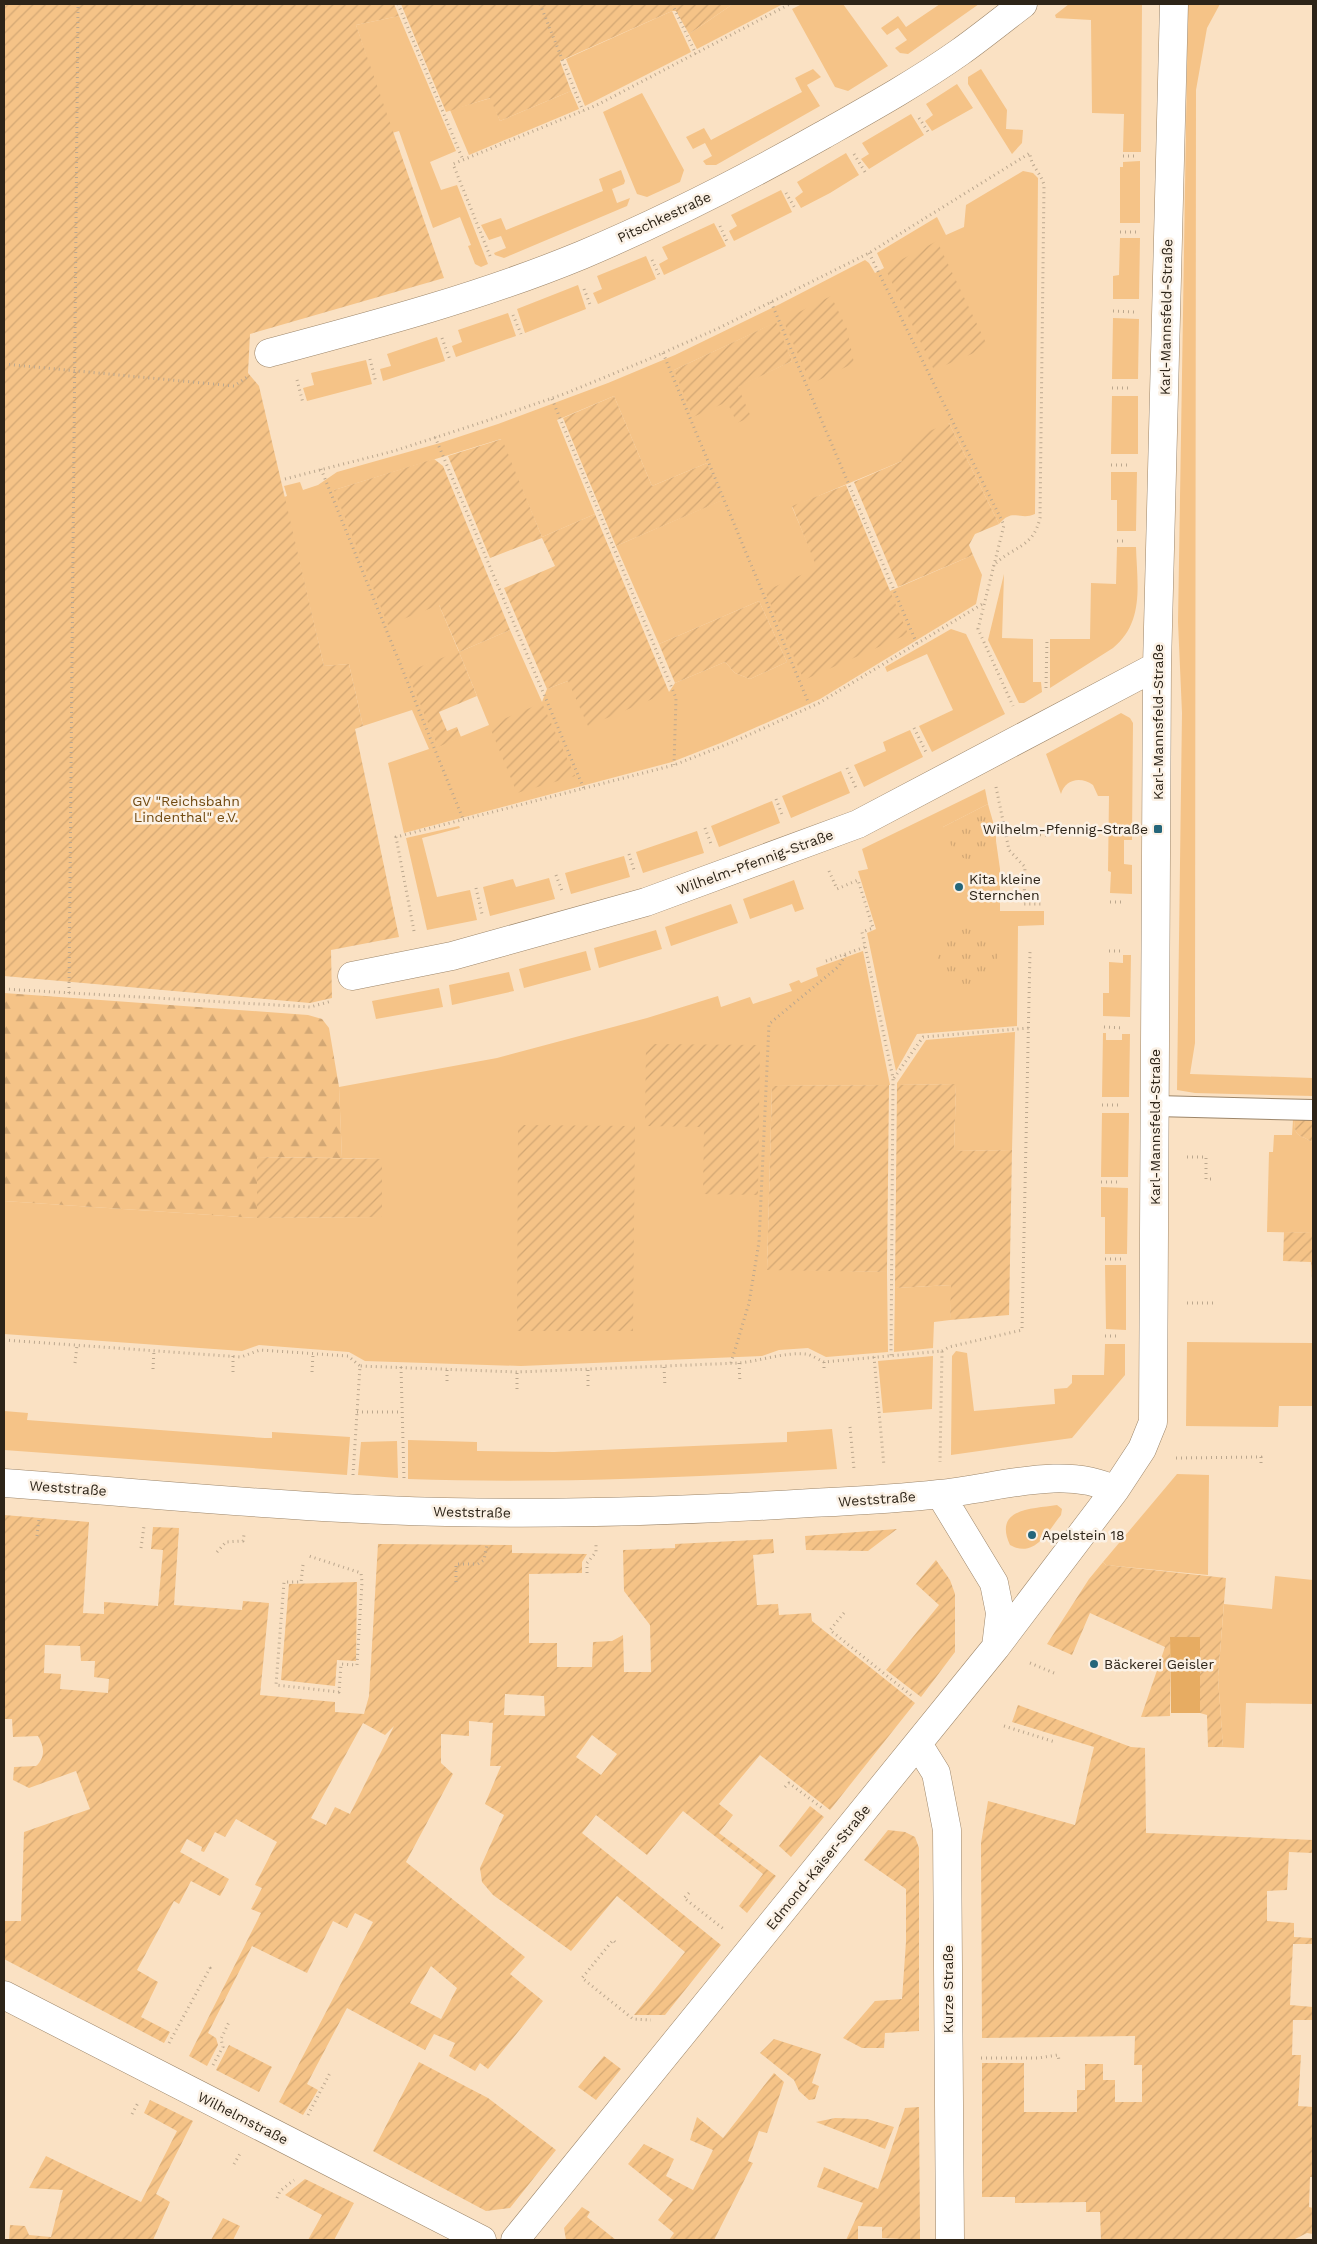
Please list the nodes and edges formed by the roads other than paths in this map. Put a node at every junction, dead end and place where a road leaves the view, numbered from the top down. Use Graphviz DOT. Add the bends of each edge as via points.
graph roads {
  1 [pos="1023,4"];
  2 [pos="1174,4"];
  3 [pos="268,353"];
  4 [pos="1157,666"];
  5 [pos="352,976"];
  6 [pos="1156,1106"];
  7 [pos="1313,1110"];
  8 [pos="4,1483"];
  9 [pos="1116,1490"];
  10 [pos="940,1494"];
  11 [pos="996,1647"];
  12 [pos="918,1744"];
  13 [pos="4,1995"];
  14 [pos="482,2240"];
  15 [pos="515,2240"];
  16 [pos="950,2240"];
  1 -- 3 [label="street, Pitschkestraße" via="959,52 865,111 768,166 673,214 580,255 500,285 423,311"];
  2 -- 4 [label="street, Karl-Mannsfeld-Straße"];
  4 -- 5 [label="street, Wilhelm-Pfennig-Straße" via="858,824 646,902 452,956"];
  4 -- 6 [label="street, Karl-Mannsfeld-Straße"];
  6 -- 7 [label="lane"];
  6 -- 9 [label="street, Karl-Mannsfeld-Straße" via="1153,1422 1142,1449"];
  8 -- 10 [label="street, Weststraße" via="313,1506 499,1512 647,1512"];
  9 -- 10 [label="street, Weststraße" via="1099,1482 1052,1478"];
  9 -- 11 [label="street, Edmond-Kaiser-Straße"];
  10 -- 11 [label="street" via="994,1583 1000,1613"];
  11 -- 12 [label="street, Edmond-Kaiser-Straße"];
  12 -- 15 [label="street, Edmond-Kaiser-Straße"];
  12 -- 16 [label="street, Kurze Straße" via="936,1773 947,1830"];
  13 -- 14 [label="street, Wilhelmstraße"];
}
